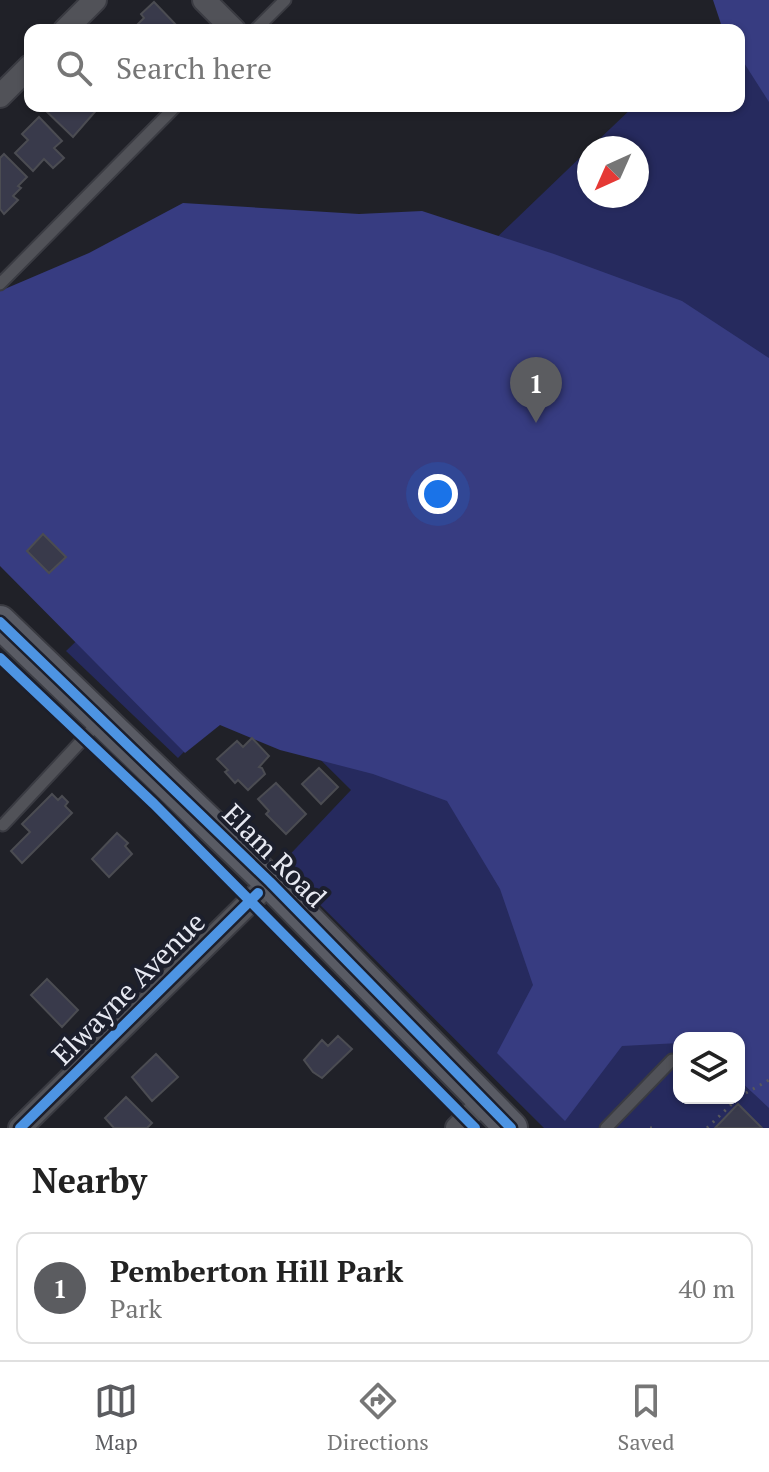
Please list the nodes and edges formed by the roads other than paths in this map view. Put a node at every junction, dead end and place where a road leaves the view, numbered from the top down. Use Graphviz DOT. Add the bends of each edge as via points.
graph roads {
  1 [pos="95,0"];
  2 [pos="204,0"];
  3 [pos="285,0"];
  4 [pos="71,24"];
  5 [pos="228,24"];
  6 [pos="261,24"];
  7 [pos="24,72"];
  8 [pos="0,96"];
  9 [pos="170,112"];
  10 [pos="0,284"];
  11 [pos="0,622"];
  12 [pos="102,718"];
  13 [pos="3,825"];
  14 [pos="270,882"];
  15 [pos="672,1060"];
  16 [pos="484,1101"];
  17 [pos="20,1128"];
  18 [pos="457,1128"];
  19 [pos="511,1128"];
  20 [pos="606,1128"];
  1 -- 4 [label="street"];
  2 -- 5 [label="street"];
  3 -- 6 [label="lane"];
  7 -- 8 [label="street"];
  9 -- 10 [label="lane"];
  11 -- 12 [label="street, Elam Road"];
  12 -- 13 [label="lane"];
  12 -- 14 [label="street, Elam Road"];
  14 -- 16 [label="street, Elam Road"];
  14 -- 17 [label="street, Elwayne Avenue"];
  15 -- 20 [label="lane"];
  16 -- 18 [label="street"];
  16 -- 19 [label="street, Elam Road"];
}
